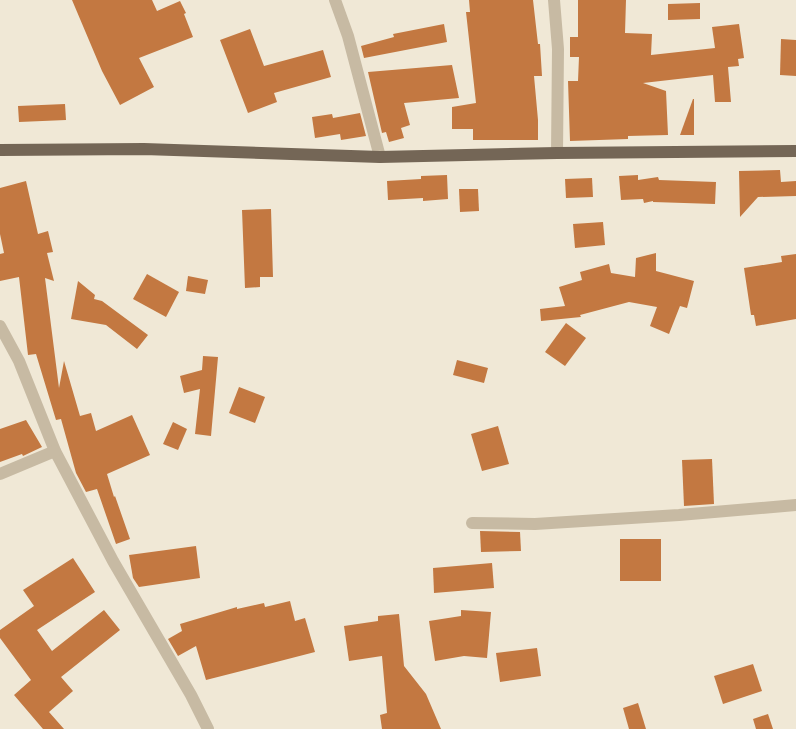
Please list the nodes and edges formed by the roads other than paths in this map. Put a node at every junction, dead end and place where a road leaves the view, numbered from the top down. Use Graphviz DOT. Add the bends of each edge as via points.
graph roads {
  1 [pos="334,0"];
  2 [pos="554,0"];
  3 [pos="0,150"];
  4 [pos="796,151"];
  5 [pos="557,153"];
  6 [pos="380,157"];
  7 [pos="0,326"];
  8 [pos="55,452"];
  9 [pos="0,474"];
  10 [pos="796,505"];
  11 [pos="472,523"];
  12 [pos="208,729"];
  1 -- 6 [label="street" via="348,36"];
  2 -- 5 [label="street" via="558,50"];
  3 -- 6 [label="main road" via="144,149"];
  4 -- 5 [label="main road"];
  5 -- 6 [label="main road"];
  7 -- 8 [label="street" via="19,361"];
  8 -- 9 [label="street"];
  8 -- 12 [label="street"];
  10 -- 11 [label="street" via="535,524"];
}
